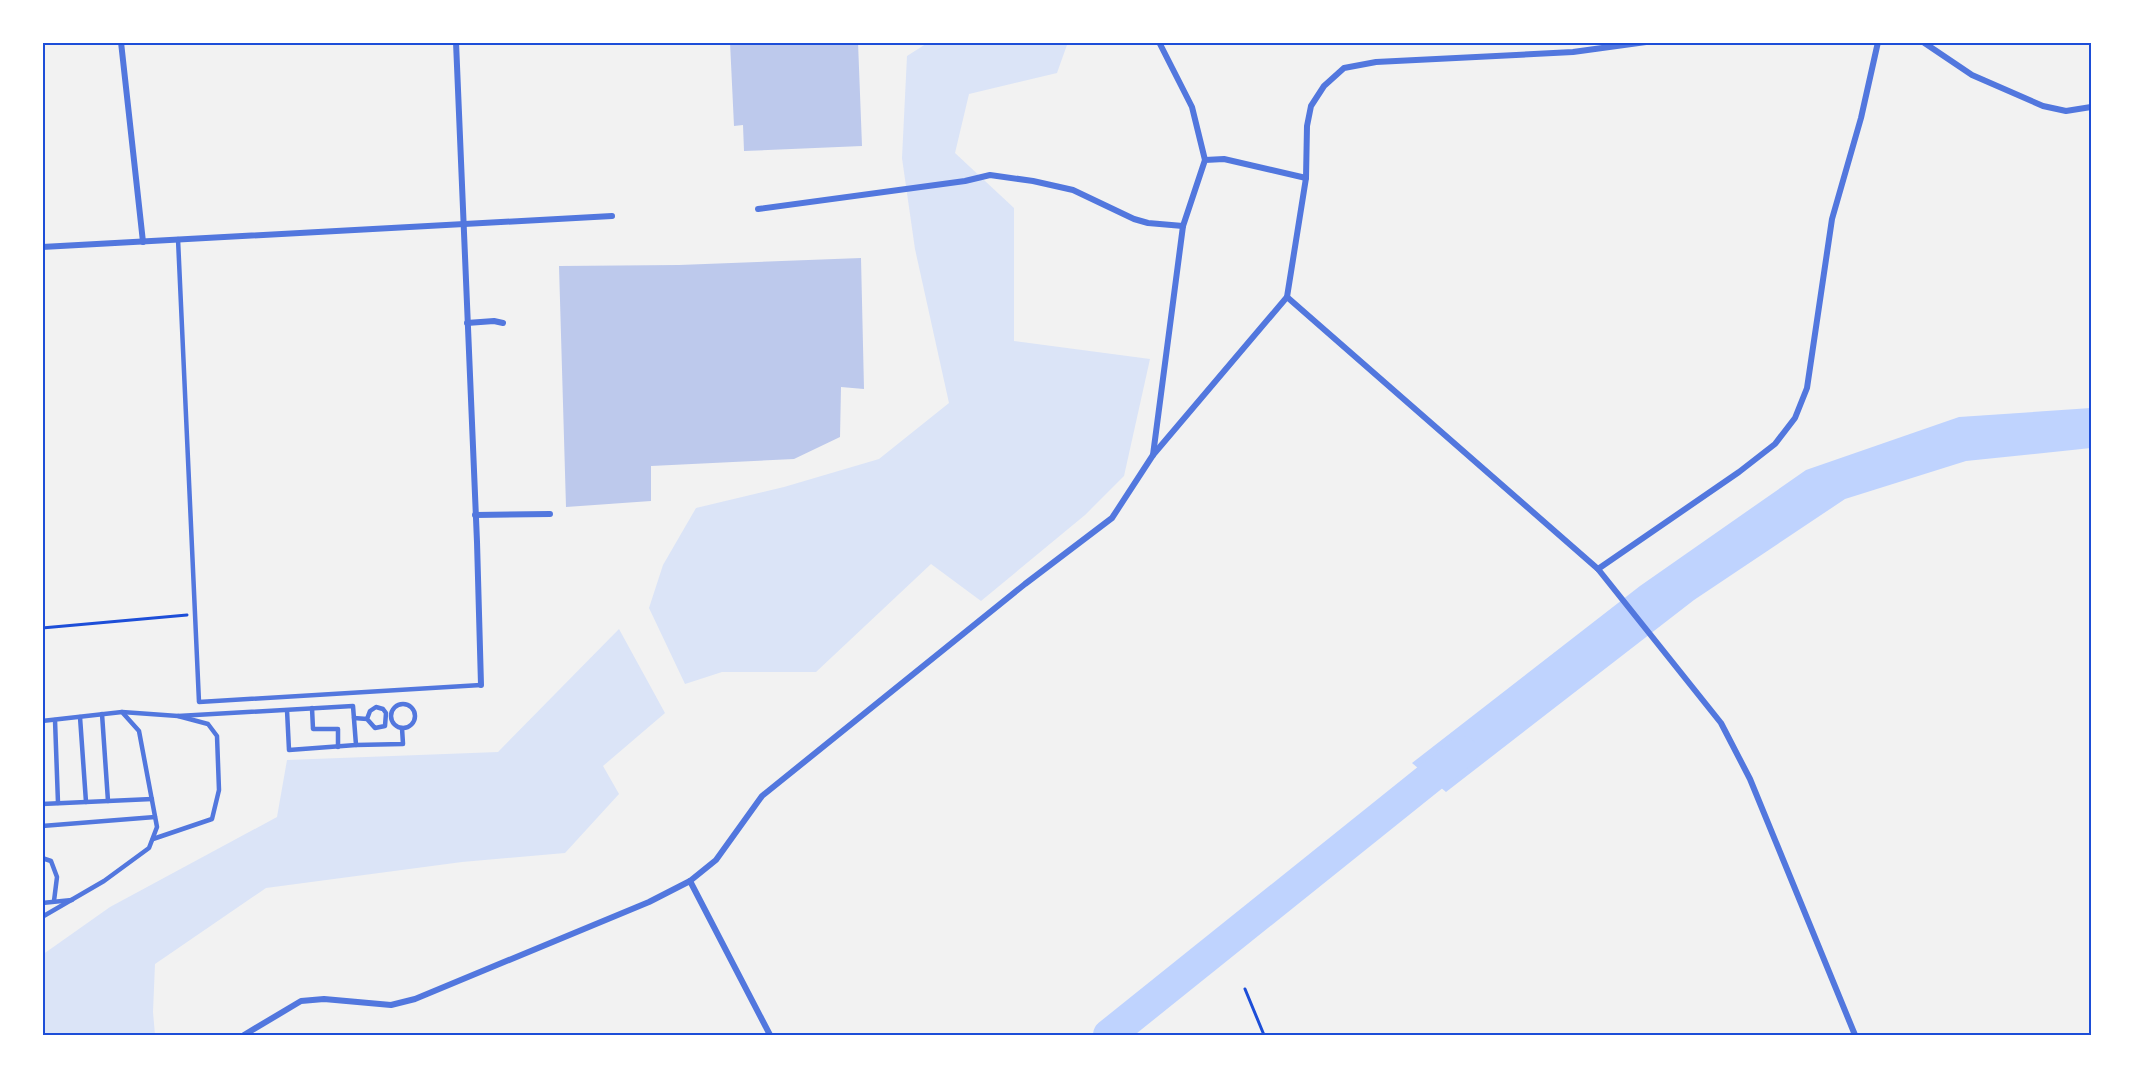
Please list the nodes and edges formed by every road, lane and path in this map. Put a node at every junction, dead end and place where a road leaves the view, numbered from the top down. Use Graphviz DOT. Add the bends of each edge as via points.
graph roads {
  1 [pos="120,42"];
  2 [pos="456,42"];
  3 [pos="1159,42"];
  4 [pos="1646,42"];
  5 [pos="1878,42"];
  6 [pos="1923,42"];
  7 [pos="2091,107"];
  8 [pos="1204,160"];
  9 [pos="1306,178"];
  10 [pos="758,209"];
  11 [pos="612,216"];
  12 [pos="463,224"];
  13 [pos="1183,226"];
  14 [pos="178,238"];
  15 [pos="143,242"];
  16 [pos="42,247"];
  17 [pos="1287,297"];
  18 [pos="503,322"];
  19 [pos="467,323"];
  20 [pos="1153,455"];
  21 [pos="550,514"];
  22 [pos="475,515"];
  23 [pos="1598,569"];
  24 [pos="196,614"];
  25 [pos="42,628"];
  26 [pos="481,685"];
  27 [pos="312,708"];
  28 [pos="287,710"];
  29 [pos="122,712"];
  30 [pos="102,714"];
  31 [pos="80,717"];
  32 [pos="178,717"];
  33 [pos="389,717"];
  34 [pos="354,718"];
  35 [pos="367,719"];
  36 [pos="55,720"];
  37 [pos="42,721"];
  38 [pos="402,728"];
  39 [pos="356,745"];
  40 [pos="338,747"];
  41 [pos="152,799"];
  42 [pos="108,801"];
  43 [pos="86,802"];
  44 [pos="42,804"];
  45 [pos="58,804"];
  46 [pos="155,817"];
  47 [pos="42,826"];
  48 [pos="153,839"];
  49 [pos="42,858"];
  50 [pos="690,881"];
  51 [pos="74,899"];
  52 [pos="54,902"];
  53 [pos="42,903"];
  54 [pos="42,917"];
  55 [pos="1245,989"];
  56 [pos="244,1035"];
  57 [pos="770,1035"];
  58 [pos="1264,1035"];
  59 [pos="1855,1035"];
  1 -- 15 [label="street"];
  2 -- 12 [label="street"];
  3 -- 8 [label="street" via="1192,107"];
  4 -- 9 [label="street" via="1573,52 1376,62 1344,68 1324,86 1311,106"];
  5 -- 23 [label="street" via="1832,219 1807,388 1795,418 1775,444 1739,472"];
  6 -- 7 [label="street" via="1972,75 2043,106 2066,111"];
  8 -- 9 [label="street" via="1224,159"];
  8 -- 13 [label="street"];
  9 -- 17 [label="street"];
  10 -- 13 [label="street" via="990,175 1073,190 1134,219"];
  11 -- 12 [label="street"];
  12 -- 14 [label="street"];
  12 -- 19 [label="street"];
  13 -- 20 [label="street"];
  14 -- 15 [label="street"];
  14 -- 24 [label="lane"];
  15 -- 16 [label="street"];
  17 -- 20 [label="street"];
  17 -- 23 [label="street"];
  18 -- 19 [label="street"];
  19 -- 22 [label="street"];
  20 -- 50 [label="street" via="1112,518 762,796 716,860"];
  21 -- 22 [label="street"];
  22 -- 26 [label="street"];
  23 -- 59 [label="street" via="1721,723 1750,779"];
  24 -- 25 [label="path"];
  24 -- 26 [label="lane" via="199,702"];
  27 -- 28 [label="lane"];
  27 -- 34 [label="lane" via="353,706"];
  27 -- 40 [label="lane" via="313,729 338,729"];
  28 -- 32 [label="lane"];
  28 -- 40 [label="lane" via="289,750"];
  29 -- 30 [label="lane"];
  29 -- 32 [label="lane"];
  29 -- 41 [label="lane" via="139,731"];
  30 -- 31 [label="lane"];
  30 -- 42 [label="lane"];
  31 -- 36 [label="lane"];
  31 -- 43 [label="lane"];
  32 -- 48 [label="lane" via="208,724 217,736 219,790 212,819"];
  33 -- 35 [label="lane" via="385,726 375,728"];
  33 -- 35 [label="lane" via="376,707"];
  33 -- 38 [label="lane"];
  33 -- 38 [label="lane" via="396,706 411,707 414,721"];
  34 -- 35 [label="lane"];
  34 -- 39 [label="lane"];
  36 -- 37 [label="lane"];
  36 -- 45 [label="lane"];
  38 -- 39 [label="lane" via="404,744"];
  39 -- 40 [label="lane"];
  41 -- 42 [label="lane"];
  41 -- 46 [label="lane"];
  42 -- 43 [label="lane"];
  43 -- 45 [label="lane"];
  44 -- 45 [label="lane"];
  46 -- 47 [label="lane"];
  46 -- 48 [label="lane"];
  48 -- 51 [label="lane" via="149,848"];
  49 -- 52 [label="lane" via="51,861 57,877"];
  50 -- 56 [label="street" via="649,902 415,999 391,1005 324,999 301,1001"];
  50 -- 57 [label="street"];
  51 -- 52 [label="lane"];
  51 -- 54 [label="lane"];
  52 -- 53 [label="lane"];
  55 -- 58 [label="path"];
}
